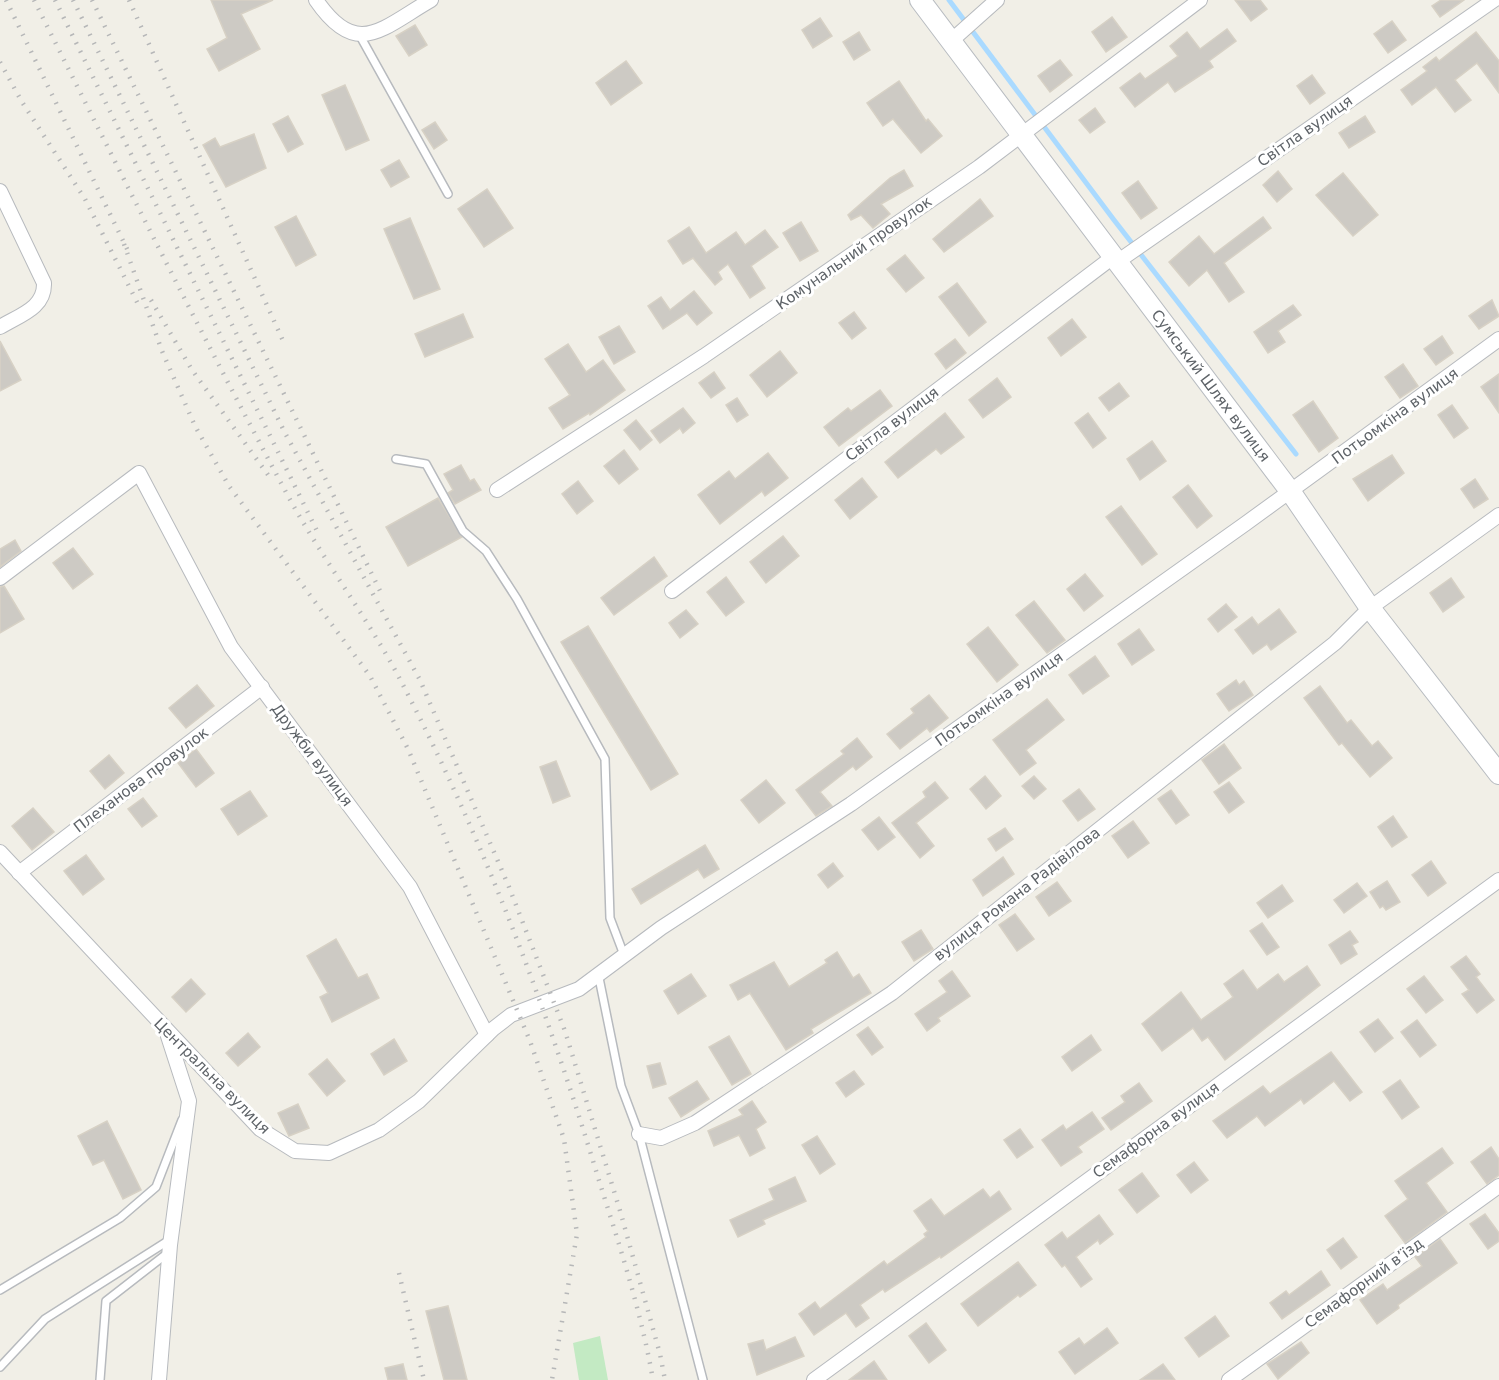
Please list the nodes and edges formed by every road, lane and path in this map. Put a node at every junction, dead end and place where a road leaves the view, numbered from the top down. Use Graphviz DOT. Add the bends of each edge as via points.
graph roads {
  1 [pos="316,0"];
  2 [pos="431,0"];
  3 [pos="920,0"];
  4 [pos="997,0"];
  5 [pos="1200,0"];
  6 [pos="1494,0"];
  7 [pos="359,34"];
  8 [pos="951,41"];
  9 [pos="1021,134"];
  10 [pos="0,191"];
  11 [pos="448,194"];
  12 [pos="1115,260"];
  13 [pos="0,327"];
  14 [pos="1499,339"];
  15 [pos="396,459"];
  16 [pos="497,490"];
  17 [pos="1290,491"];
  18 [pos="1499,515"];
  19 [pos="0,578"];
  20 [pos="672,591"];
  21 [pos="1370,608"];
  22 [pos="262,687"];
  23 [pos="1499,774"];
  24 [pos="0,852"];
  25 [pos="20,873"];
  26 [pos="1499,880"];
  27 [pos="624,955"];
  28 [pos="598,973"];
  29 [pos="166,1032"];
  30 [pos="487,1035"];
  31 [pos="189,1101"];
  32 [pos="639,1134"];
  33 [pos="1499,1186"];
  34 [pos="170,1245"];
  35 [pos="0,1290"];
  36 [pos="0,1367"];
  37 [pos="100,1380"];
  38 [pos="159,1380"];
  39 [pos="703,1380"];
  40 [pos="814,1380"];
  41 [pos="1228,1380"];
  1 -- 7 [label="street" via="328,18 348,33"];
  2 -- 7 [label="street" via="369,36"];
  3 -- 8 [label="main road, Сумський Шлях вулиця"];
  4 -- 8 [label="street"];
  5 -- 9 [label="street, Комунальний провулок"];
  6 -- 12 [label="street, Світла вулиця"];
  7 -- 11 [label="lane"];
  8 -- 9 [label="main road, Сумський Шлях вулиця"];
  9 -- 12 [label="main road, Сумський Шлях вулиця"];
  9 -- 16 [label="street, Комунальний провулок" via="704,356"];
  10 -- 13 [label="street" via="44,283 45,295 39,304"];
  12 -- 17 [label="main road, Сумський Шлях вулиця"];
  12 -- 20 [label="street, Світла вулиця"];
  14 -- 17 [label="street, Потьомкіна вулиця"];
  15 -- 27 [label="lane" via="426,464 463,531 486,551 517,599 605,759 610,918"];
  17 -- 21 [label="main road, Сумський Шлях вулиця"];
  17 -- 27 [label="street, Потьомкіна вулиця" via="851,804"];
  18 -- 21 [label="street, вулиця Романа Радівілова"];
  19 -- 22 [label="street, Дружби вулиця" via="139,473 231,647"];
  21 -- 23 [label="main road, Сумський Шлях вулиця"];
  21 -- 32 [label="street, вулиця Романа Радівілова" via="1335,643 892,993 695,1123 662,1138"];
  22 -- 25 [label="street, Плеханова провулок"];
  22 -- 30 [label="street, Дружби вулиця" via="410,886"];
  24 -- 25 [label="street, Центральна вулиця"];
  25 -- 29 [label="street, Центральна вулиця"];
  26 -- 40 [label="street, Семафорна вулиця"];
  27 -- 28 [label="street, Потьомкіна вулиця"];
  28 -- 30 [label="street, Потьомкіна вулиця" via="579,989 511,1015"];
  28 -- 32 [label="lane" via="621,1086"];
  29 -- 30 [label="street, Центральна вулиця" via="260,1130 295,1151 329,1152 379,1130 419,1101"];
  29 -- 31 [label="street"];
  31 -- 34 [label="street"];
  31 -- 35 [label="lane" via="156,1187 120,1218"];
  32 -- 39 [label="lane"];
  33 -- 41 [label="street, Семафорний в’їзд"];
  34 -- 36 [label="lane" via="45,1319"];
  34 -- 37 [label="lane" via="106,1301"];
  34 -- 38 [label="street"];
}
